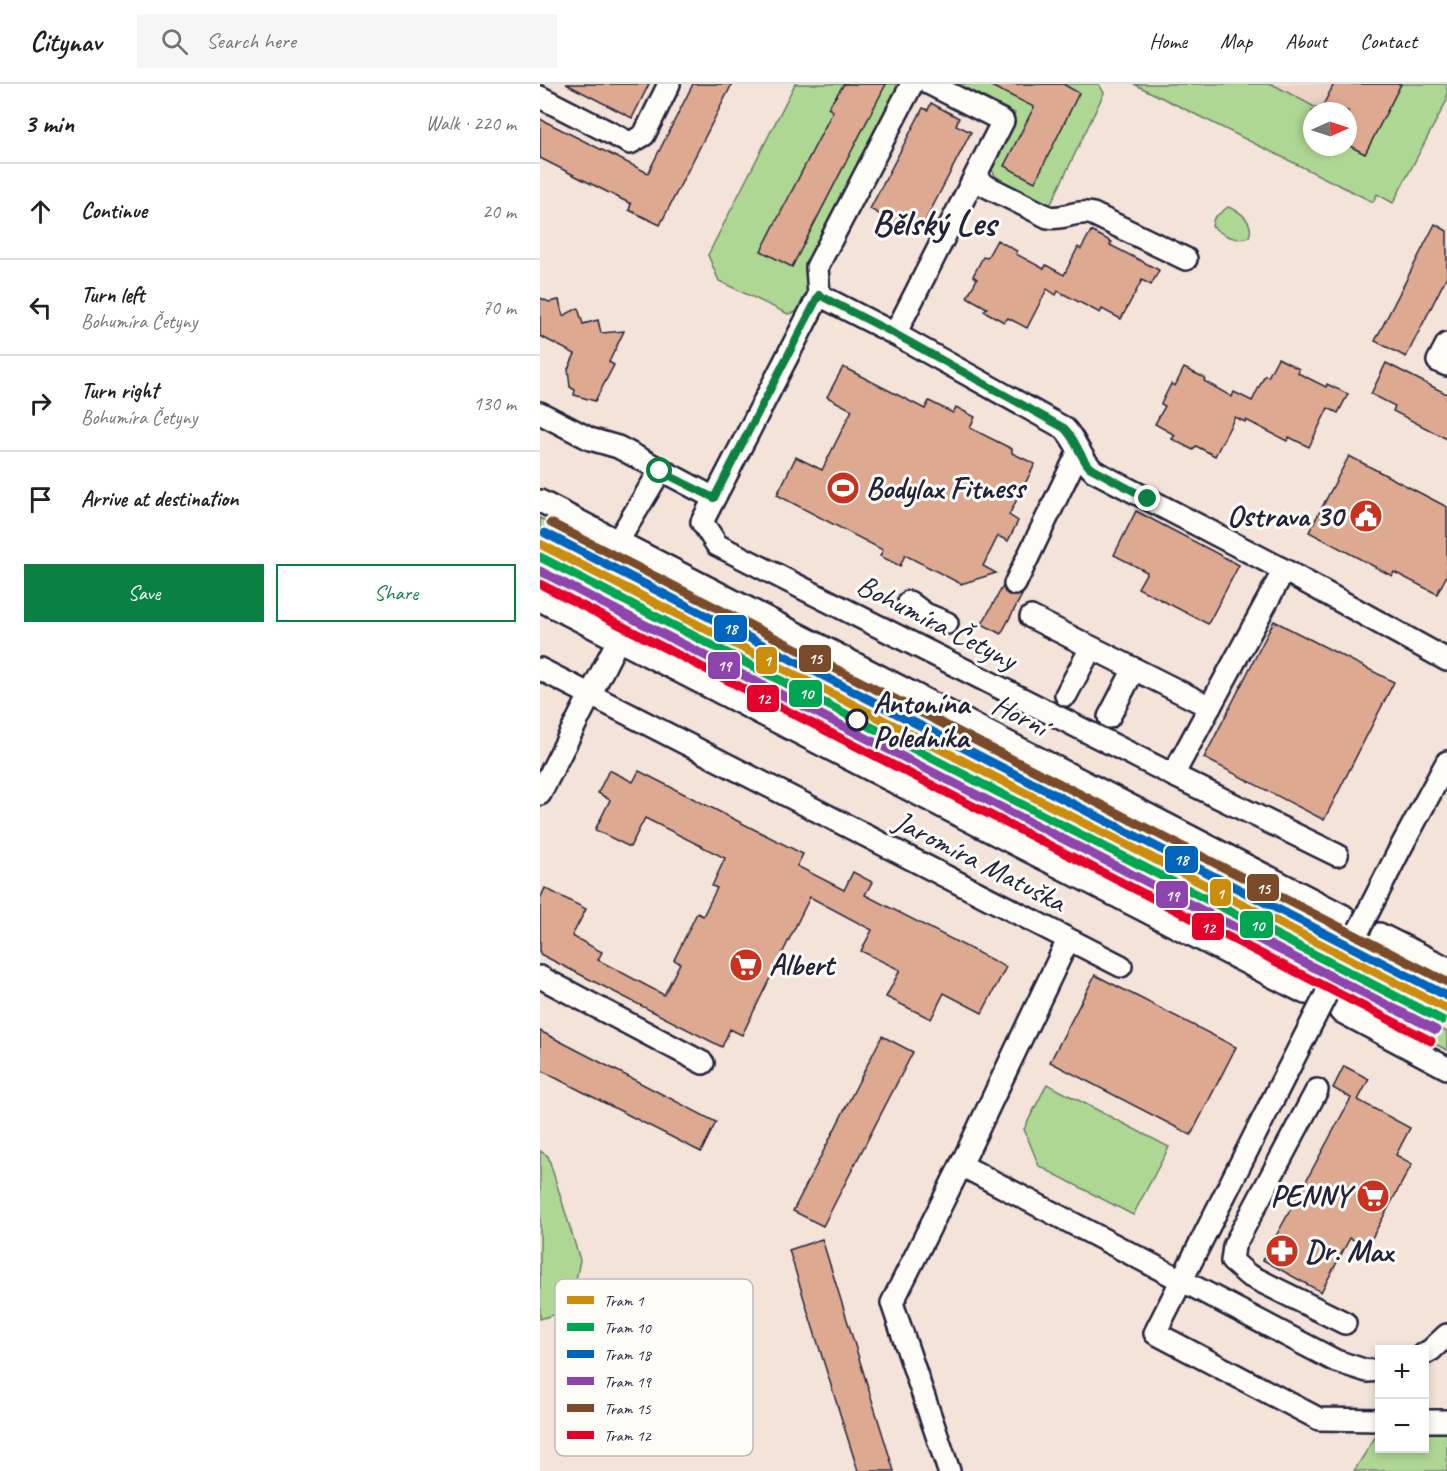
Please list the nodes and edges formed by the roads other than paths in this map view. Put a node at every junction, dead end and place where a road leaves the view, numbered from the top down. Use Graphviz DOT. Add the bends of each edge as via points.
graph roads {
  1 [pos="669,84"];
  2 [pos="912,84"];
  3 [pos="930,84"];
  4 [pos="540,97"];
  5 [pos="974,180"];
  6 [pos="1186,259"];
  7 [pos="819,295"];
  8 [pos="895,334"];
  9 [pos="1447,344"];
  10 [pos="1447,365"];
  11 [pos="540,413"];
  12 [pos="1079,451"];
  13 [pos="660,471"];
  14 [pos="714,498"];
  15 [pos="540,501"];
  16 [pos="618,541"];
  17 [pos="1284,570"];
  18 [pos="1015,584"];
  19 [pos="540,600"];
  20 [pos="1031,617"];
  21 [pos="947,623"];
  22 [pos="618,640"];
  23 [pos="912,644"];
  24 [pos="1091,648"];
  25 [pos="1447,660"];
  26 [pos="540,669"];
  27 [pos="1134,669"];
  28 [pos="1066,695"];
  29 [pos="591,696"];
  30 [pos="1210,707"];
  31 [pos="1109,717"];
  32 [pos="1447,762"];
  33 [pos="1173,776"];
  34 [pos="540,794"];
  35 [pos="1337,855"];
  36 [pos="1344,916"];
  37 [pos="1379,933"];
  38 [pos="1068,940"];
  39 [pos="1121,966"];
  40 [pos="1447,968"];
  41 [pos="540,977"];
  42 [pos="1305,993"];
  43 [pos="1340,1011"];
  44 [pos="704,1063"];
  45 [pos="1447,1068"];
  46 [pos="1317,1090"];
  47 [pos="1242,1160"];
  48 [pos="961,1166"];
  49 [pos="1273,1175"];
  50 [pos="1183,1280"];
  51 [pos="1345,1323"];
  52 [pos="1447,1335"];
  53 [pos="1429,1351"];
  54 [pos="1375,1370"];
  55 [pos="1375,1420"];
  56 [pos="1429,1421"];
  57 [pos="1447,1421"];
  58 [pos="949,1471"];
  1 -- 4 [label="street" via="644,135 630,143"];
  2 -- 7 [label="street, Bohumíra Četyny" via="817,267"];
  3 -- 5 [label="street" via="1003,121"];
  5 -- 6 [label="street" via="1048,217 1093,214"];
  5 -- 8 [label="street"];
  7 -- 8 [label="street"];
  7 -- 14 [label="street, Bohumíra Četyny"];
  8 -- 12 [label="street" via="1064,428"];
  9 -- 10 [label="street" via="1438,360"];
  11 -- 13 [label="street" via="590,439 618,447"];
  12 -- 17 [label="street" via="1094,471"];
  12 -- 18 [label="street"];
  13 -- 14 [label="street"];
  13 -- 16 [label="street"];
  14 -- 23 [label="street, Bohumíra Četyny" via="702,522 717,545"];
  15 -- 16 [label="street, Horní"];
  16 -- 36 [label="street, Horní"];
  17 -- 25 [label="street"];
  17 -- 30 [label="street"];
  19 -- 22 [label="street"];
  20 -- 24 [label="street"];
  21 -- 23 [label="street" via="917,608"];
  22 -- 29 [label="street"];
  22 -- 42 [label="street"];
  23 -- 33 [label="street, Bohumíra Četyny"];
  24 -- 27 [label="street"];
  24 -- 28 [label="street"];
  26 -- 29 [label="street, Jaromíra Matuška"];
  27 -- 30 [label="street"];
  27 -- 31 [label="street"];
  29 -- 34 [label="street"];
  29 -- 38 [label="street, Jaromíra Matuška"];
  30 -- 33 [label="street"];
  32 -- 47 [label="street, bridge"];
  33 -- 35 [label="street, Bohumíra Četyny"];
  37 -- 40 [label="street"];
  38 -- 39 [label="street"];
  38 -- 48 [label="street, Jaromíra Matuška"];
  41 -- 44 [label="street"];
  43 -- 45 [label="street"];
  46 -- 49 [label="street"];
  47 -- 49 [label="street"];
  47 -- 50 [label="street"];
  48 -- 50 [label="street"];
  48 -- 58 [label="street, Jaromíra Matuška" via="892,1303"];
  49 -- 51 [label="street" via="1234,1246 1232,1261 1248,1275"];
  50 -- 54 [label="street" via="1336,1360"];
  50 -- 55 [label="street" via="1155,1334 1319,1419"];
  52 -- 53 [label="street"];
  56 -- 57 [label="street"];
}
